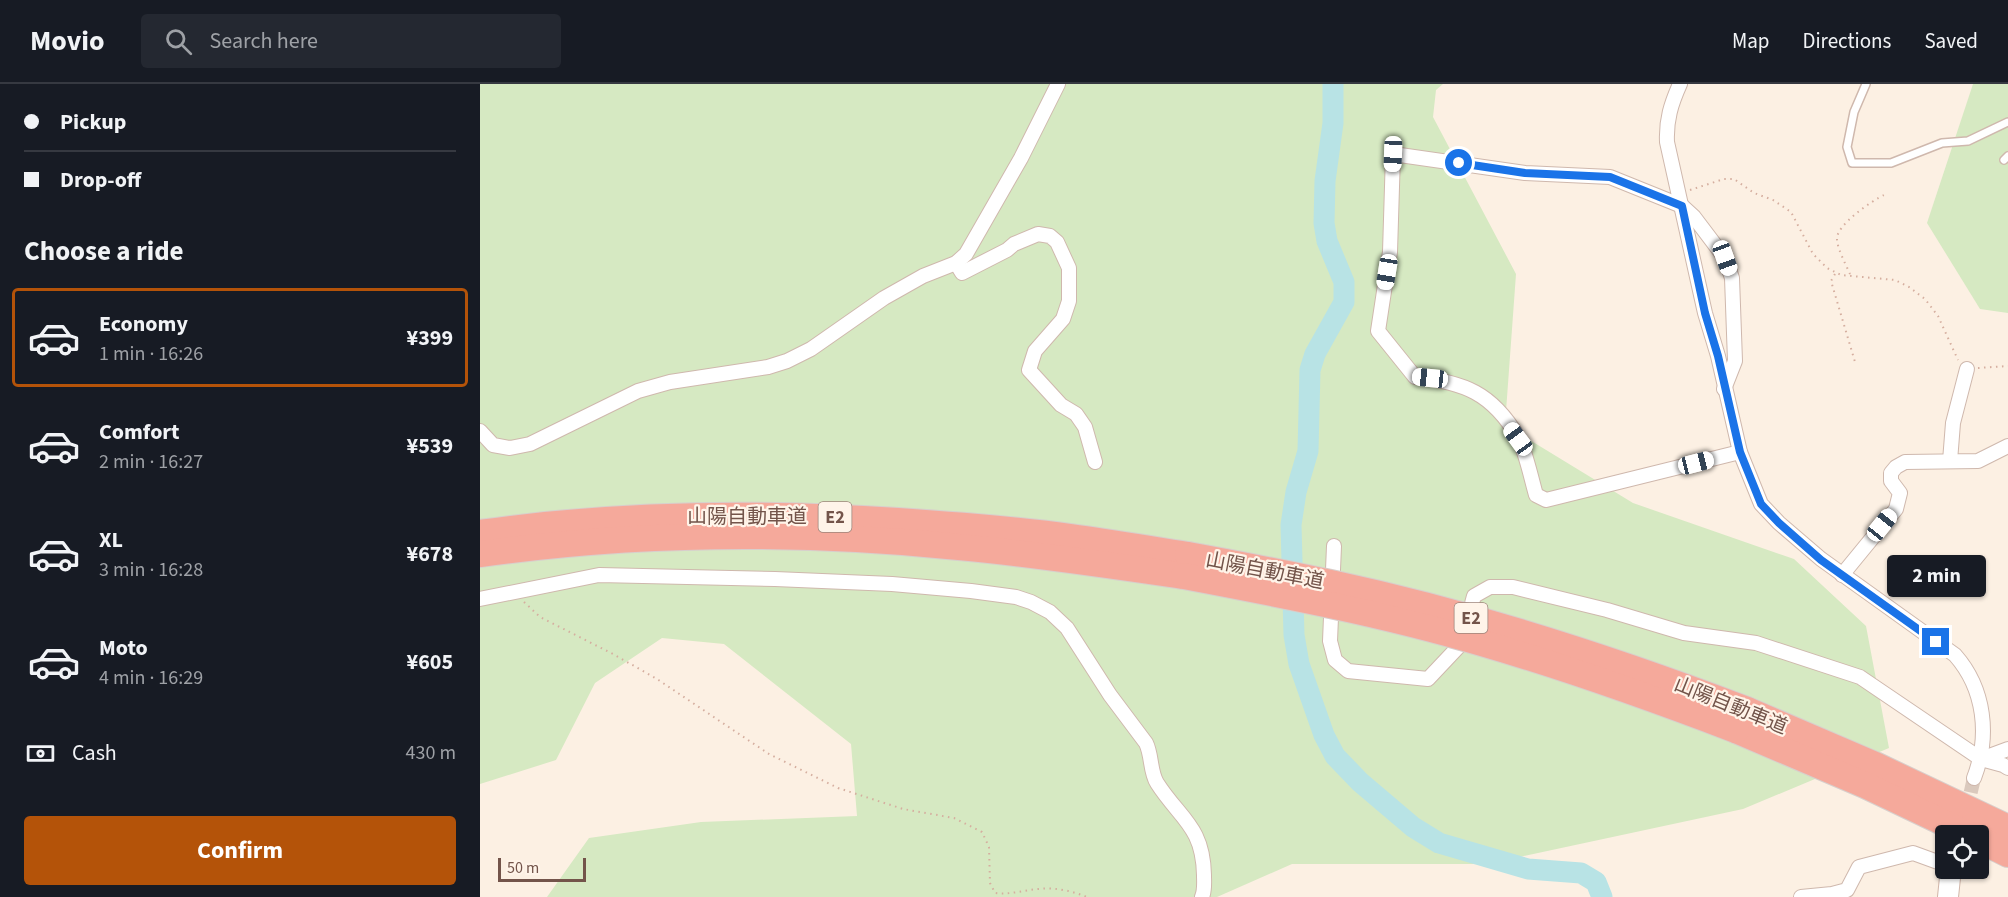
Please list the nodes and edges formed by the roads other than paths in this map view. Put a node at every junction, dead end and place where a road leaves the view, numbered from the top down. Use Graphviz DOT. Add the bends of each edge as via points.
graph roads {
  1 [pos="1058,84"];
  2 [pos="1680,84"];
  3 [pos="1866,84"];
  4 [pos="2008,122"];
  5 [pos="1680,200"];
  6 [pos="956,263"];
  7 [pos="1967,369"];
  8 [pos="1724,389"];
  9 [pos="480,430"];
  10 [pos="2008,446"];
  11 [pos="1740,452"];
  12 [pos="1950,461"];
  13 [pos="1095,462"];
  14 [pos="480,531"];
  15 [pos="625,539"];
  16 [pos="1334,546"];
  17 [pos="480,554"];
  18 [pos="480,563"];
  19 [pos="1186,565"];
  20 [pos="1842,574"];
  21 [pos="480,599"];
  22 [pos="1741,720"];
  23 [pos="2008,749"];
  24 [pos="1981,759"];
  25 [pos="2008,768"];
  26 [pos="1974,778"];
  27 [pos="1949,825"];
  28 [pos="2008,828"];
  29 [pos="1989,844"];
  30 [pos="2008,854"];
  31 [pos="1935,861"];
  32 [pos="1950,879"];
  33 [pos="1202,897"];
  34 [pos="1801,897"];
  35 [pos="1948,897"];
  1 -- 6 [label="street" via="1022,158 966,254"];
  2 -- 5 [label="street" via="1666,124"];
  3 -- 4 [label="lane" via="1854,112 1847,147 1852,163 1891,163 1942,143 1968,141"];
  5 -- 8 [label="street"];
  5 -- 8 [label="street" via="1725,258 1732,278 1735,361"];
  5 -- 11 [label="street" via="1610,177 1525,173 1393,154 1390,252 1378,331 1415,377 1445,380 1471,389 1495,406 1518,439 1536,495 1546,500"];
  6 -- 9 [label="street" via="884,298 811,349 787,361 638,391 531,444 510,448 494,445"];
  6 -- 13 [label="street" via="962,273 1038,234 1057,242 1069,268 1069,301 1063,319 1035,351 1029,370 1061,405 1076,414 1085,427"];
  7 -- 12 [label="street" via="1953,423"];
  8 -- 11 [label="street"];
  10 -- 12 [label="street" via="1978,461"];
  11 -- 20 [label="street" via="1761,504"];
  12 -- 20 [label="street" via="1905,462 1896,467 1891,473 1891,481 1900,493 1896,509"];
  14 -- 19 [label="highway, 山陽自動車道 / E2" via="638,517 835,517 1069,536"];
  15 -- 17 [label="highway, 山陽自動車道 / E2"];
  15 -- 18 [label="highway"];
  15 -- 19 [label="highway, 山陽自動車道 / E2" via="835,538"];
  16 -- 24 [label="street" via="1330,641 1335,660 1348,671 1428,679 1461,644 1474,596 1490,587 1513,587 1684,633 1756,643 1860,677"];
  19 -- 22 [label="highway, 山陽自動車道 / E2, bridge" via="1336,584 1482,621 1665,679"];
  20 -- 24 [label="street" via="1966,667 1982,705"];
  21 -- 33 [label="street" via="599,575 892,584 1032,602 1067,628 1146,743 1155,781 1190,825 1204,856"];
  22 -- 27 [label="highway, 山陽自動車道 / E2"];
  22 -- 28 [label="highway, 山陽自動車道 / E2" via="1875,765"];
  23 -- 24 [label="street"];
  24 -- 25 [label="street"];
  24 -- 26 [label="street"];
  29 -- 30 [label="highway"];
  31 -- 34 [label="street" via="1913,853 1859,867 1846,890"];
  32 -- 35 [label="street"];
}
